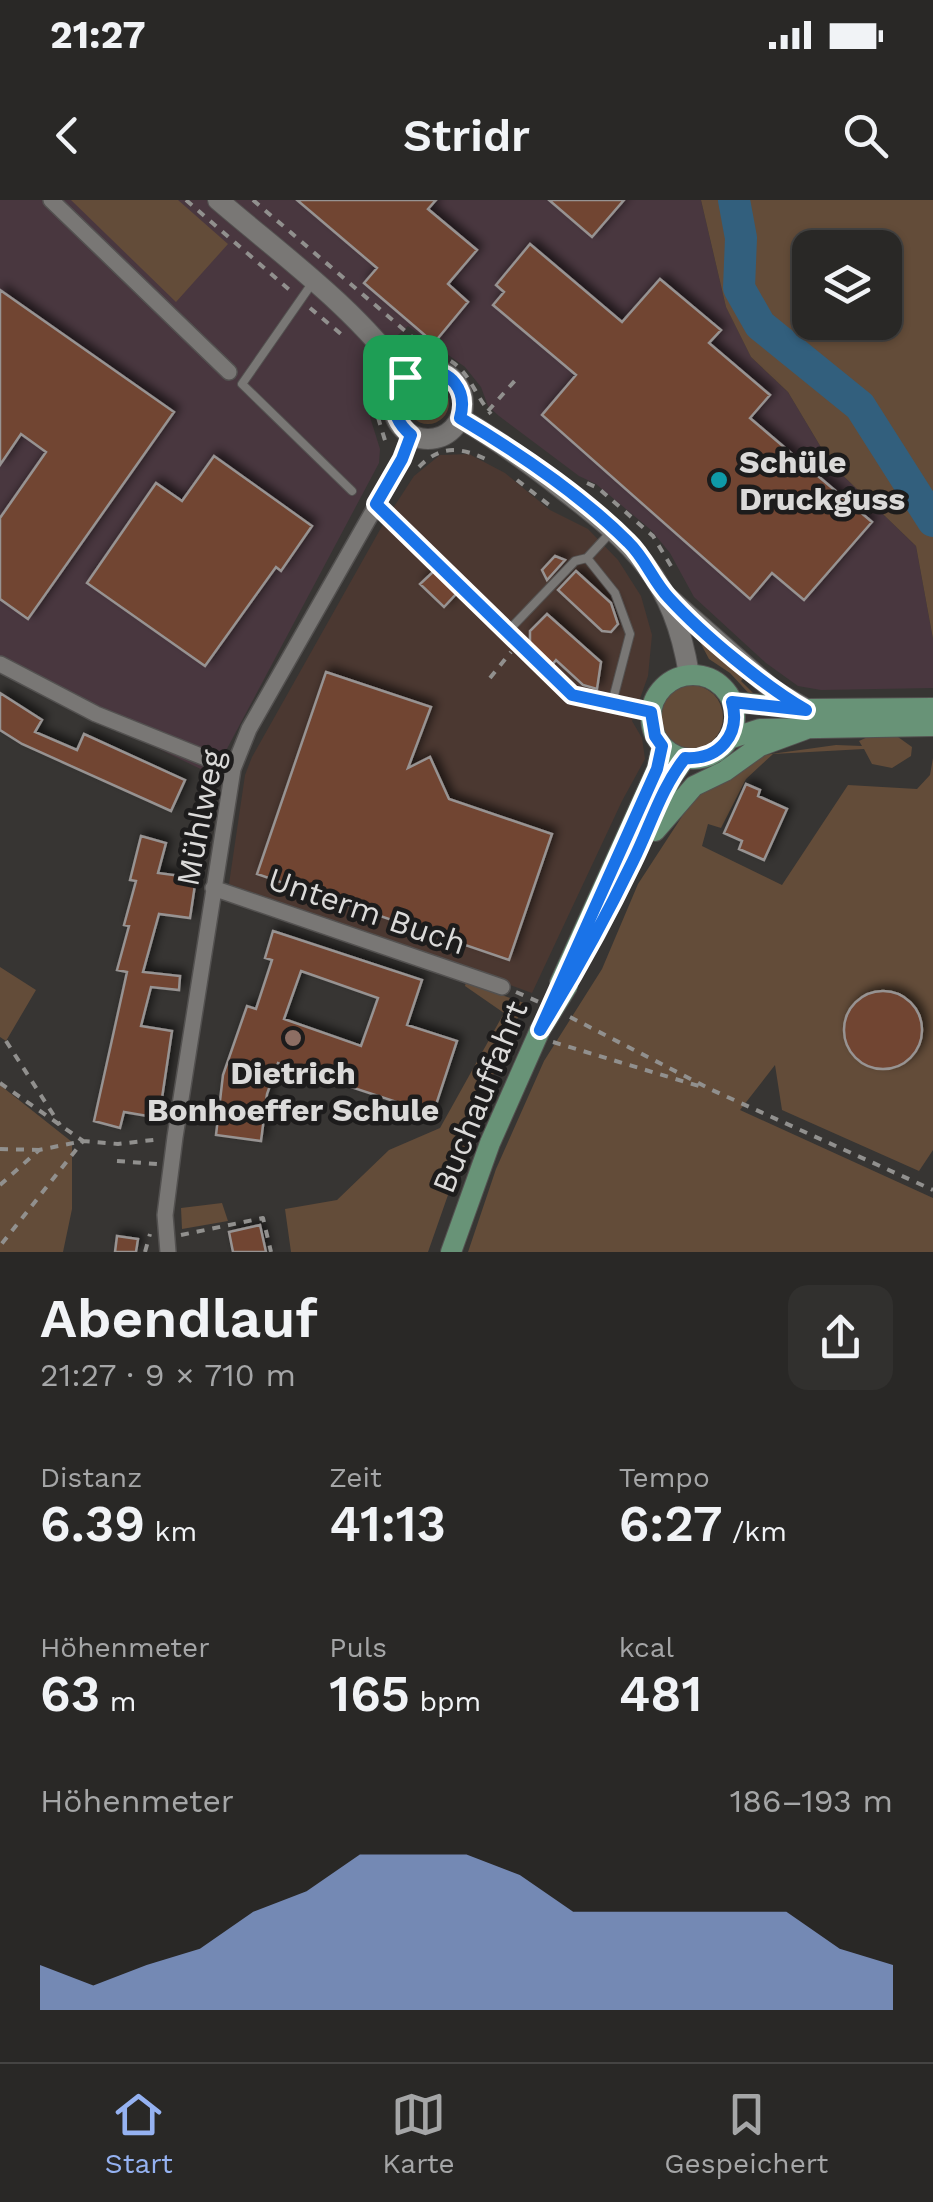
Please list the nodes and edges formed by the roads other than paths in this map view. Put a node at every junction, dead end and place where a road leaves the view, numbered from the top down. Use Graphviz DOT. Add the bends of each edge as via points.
graph roads {
  1 [pos="51,200"];
  2 [pos="218,200"];
  3 [pos="307,291"];
  4 [pos="229,372"];
  5 [pos="405,377"];
  6 [pos="460,418"];
  7 [pos="411,435"];
  8 [pos="352,491"];
  9 [pos="376,504"];
  10 [pos="614,529"];
  11 [pos="588,558"];
  12 [pos="665,594"];
  13 [pos="509,630"];
  14 [pos="0,664"];
  15 [pos="689,674"];
  16 [pos="732,702"];
  17 [pos="612,704"];
  18 [pos="933,708"];
  19 [pos="651,712"];
  20 [pos="808,719"];
  21 [pos="933,726"];
  22 [pos="729,739"];
  23 [pos="662,746"];
  24 [pos="685,758"];
  25 [pos="232,769"];
  26 [pos="633,861"];
  27 [pos="214,888"];
  28 [pos="564,984"];
  29 [pos="502,987"];
  30 [pos="167,1245"];
  31 [pos="450,1252"];
  1 -- 4 [label="street"];
  2 -- 3 [label="street"];
  3 -- 5 [label="street" via="387,352"];
  3 -- 8 [label="lane" via="242,384"];
  5 -- 6 [label="street" via="422,370 449,376 460,390"];
  5 -- 7 [label="street" via="393,408"];
  6 -- 7 [label="street" via="434,439"];
  6 -- 10 [label="street"];
  7 -- 9 [label="street, Mühlweg"];
  9 -- 13 [label="lane"];
  9 -- 25 [label="street, Mühlweg"];
  10 -- 11 [label="lane"];
  10 -- 12 [label="street"];
  11 -- 13 [label="lane" via="575,561"];
  11 -- 17 [label="lane" via="615,593 630,634"];
  12 -- 15 [label="street"];
  12 -- 20 [label="street"];
  13 -- 17 [label="lane" via="572,695"];
  14 -- 25 [label="street" via="96,714"];
  15 -- 16 [label="main road" via="716,681"];
  15 -- 19 [label="main road" via="668,682"];
  16 -- 20 [label="main road"];
  16 -- 22 [label="main road"];
  17 -- 19 [label="lane"];
  18 -- 20 [label="main road"];
  19 -- 23 [label="main road"];
  20 -- 21 [label="main road"];
  20 -- 22 [label="main road"];
  20 -- 26 [label="main road" via="694,786"];
  22 -- 24 [label="main road" via="710,756"];
  23 -- 24 [label="main road"];
  23 -- 28 [label="main road, Buchauffahrt"];
  24 -- 26 [label="main road"];
  25 -- 27 [label="street, Mühlweg"];
  26 -- 28 [label="main road"];
  27 -- 29 [label="street, Unterm Buch"];
  27 -- 30 [label="street, Mühlweg" via="175,1138"];
  28 -- 31 [label="main road, Buchauffahrt, bridge" via="490,1144"];
}
